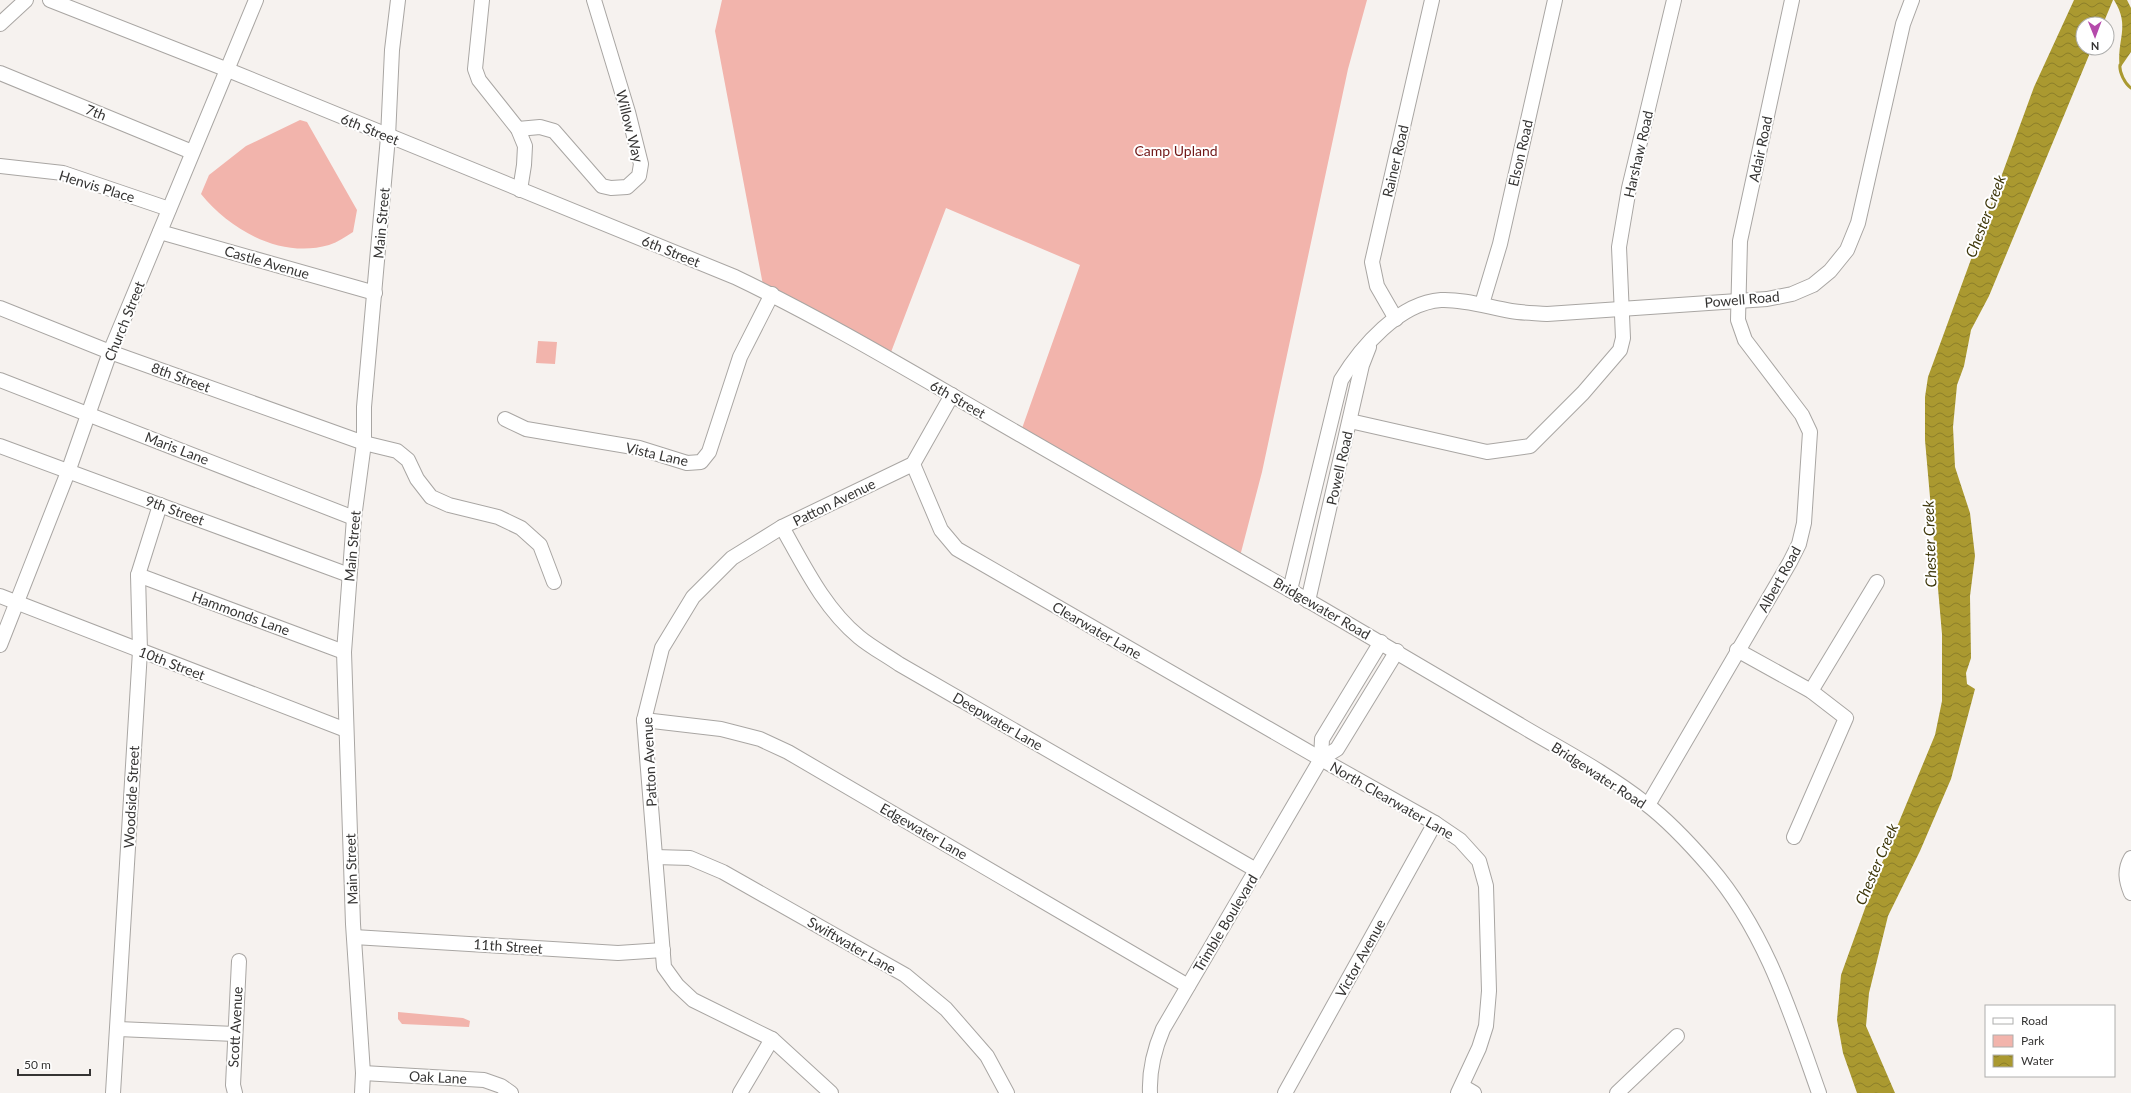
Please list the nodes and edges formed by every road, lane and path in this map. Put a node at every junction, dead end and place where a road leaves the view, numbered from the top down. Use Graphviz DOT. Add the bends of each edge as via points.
graph roads {
  1 [pos="26,0"];
  2 [pos="50,0"];
  3 [pos="256,0"];
  4 [pos="398,0"];
  5 [pos="482,0"];
  6 [pos="594,0"];
  7 [pos="1432,0"];
  8 [pos="1555,0"];
  9 [pos="1674,0"];
  10 [pos="1792,0"];
  11 [pos="1912,0"];
  12 [pos="0,24"];
  13 [pos="228,70"];
  14 [pos="0,72"];
  15 [pos="518,129"];
  16 [pos="388,137"];
  17 [pos="192,152"];
  18 [pos="0,166"];
  19 [pos="520,190"];
  20 [pos="169,209"];
  21 [pos="160,232"];
  22 [pos="375,293"];
  23 [pos="772,294"];
  24 [pos="1738,300"];
  25 [pos="1482,304"];
  26 [pos="0,308"];
  27 [pos="1621,309"];
  28 [pos="1396,319"];
  29 [pos="1373,338"];
  30 [pos="110,352"];
  31 [pos="0,380"];
  32 [pos="952,395"];
  33 [pos="89,414"];
  34 [pos="505,419"];
  35 [pos="1350,421"];
  36 [pos="364,443"];
  37 [pos="0,446"];
  38 [pos="913,464"];
  39 [pos="68,472"];
  40 [pos="160,504"];
  41 [pos="354,518"];
  42 [pos="782,527"];
  43 [pos="1258,571"];
  44 [pos="138,575"];
  45 [pos="349,576"];
  46 [pos="554,582"];
  47 [pos="1877,582"];
  48 [pos="1290,590"];
  49 [pos="0,596"];
  50 [pos="1308,600"];
  51 [pos="16,602"];
  52 [pos="1381,642"];
  53 [pos="0,645"];
  54 [pos="1737,650"];
  55 [pos="140,651"];
  56 [pos="1397,651"];
  57 [pos="344,652"];
  58 [pos="1812,691"];
  59 [pos="644,720"];
  60 [pos="346,730"];
  61 [pos="1321,759"];
  62 [pos="1648,805"];
  63 [pos="1435,824"];
  64 [pos="1794,837"];
  65 [pos="655,857"];
  66 [pos="2131,858"];
  67 [pos="1256,870"];
  68 [pos="2131,894"];
  69 [pos="354,937"];
  70 [pos="663,950"];
  71 [pos="239,961"];
  72 [pos="1188,986"];
  73 [pos="118,1029"];
  74 [pos="235,1034"];
  75 [pos="1677,1036"];
  76 [pos="772,1039"];
  77 [pos="363,1073"];
  78 [pos="1465,1091"];
  79 [pos="113,1093"];
  80 [pos="235,1093"];
  81 [pos="362,1093"];
  82 [pos="511,1093"];
  83 [pos="740,1093"];
  84 [pos="832,1093"];
  85 [pos="1007,1093"];
  86 [pos="1150,1093"];
  87 [pos="1285,1093"];
  88 [pos="1617,1093"];
  89 [pos="1819,1093"];
  1 -- 12 [label="street"];
  2 -- 13 [label="street, 6th Street"];
  3 -- 13 [label="street, Church Street"];
  4 -- 16 [label="street, Main Street" via="392,50"];
  5 -- 15 [label="street" via="476,73"];
  6 -- 15 [label="street, Willow Way" via="628,112 641,164 639,176 627,187 602,186 554,131 540,127"];
  7 -- 28 [label="street, Rainer Road" via="1372,262 1377,286"];
  8 -- 25 [label="street, Elson Road" via="1500,244"];
  9 -- 27 [label="street, Harshaw Road" via="1629,188 1619,247"];
  10 -- 24 [label="street, Adair Road" via="1740,241"];
  11 -- 24 [label="street, Powell Road" via="1903,24 1858,223 1847,250 1830,271 1813,285 1792,294"];
  13 -- 16 [label="street, 6th Street"];
  13 -- 17 [label="street, Church Street"];
  14 -- 17 [label="street, 7th"];
  15 -- 19 [label="street" via="525,146"];
  16 -- 19 [label="street, 6th Street"];
  16 -- 22 [label="street, Main Street"];
  17 -- 20 [label="street, Church Street"];
  18 -- 20 [label="street, Henvis Place" via="63,173"];
  19 -- 23 [label="street, 6th Street"];
  20 -- 21 [label="street, Church Street"];
  21 -- 22 [label="street, Castle Avenue"];
  21 -- 30 [label="street, Church Street"];
  22 -- 36 [label="street, Main Street" via="364,407"];
  23 -- 32 [label="street, 6th Street"];
  23 -- 34 [label="street, Vista Lane" via="740,357 709,452 701,462 687,463 639,448 526,429"];
  24 -- 27 [label="street, Powell Road"];
  24 -- 54 [label="street, Albert Road" via="1738,320 1745,340 1802,415 1810,432 1810,449 1804,523 1799,544"];
  25 -- 27 [label="street, Powell Road" via="1511,311 1547,314"];
  25 -- 28 [label="street, Powell Road" via="1440,300 1416,307"];
  26 -- 30 [label="street, 8th Street"];
  27 -- 35 [label="street, Harshaw Road" via="1623,338 1620,350 1583,393 1530,446 1486,452"];
  28 -- 29 [label="street, Powell Road"];
  29 -- 35 [label="street, Powell Road" via="1362,365"];
  29 -- 48 [label="street, Powell Road" via="1354,359 1341,380"];
  30 -- 33 [label="street, Church Street"];
  30 -- 36 [label="street, 8th Street"];
  31 -- 33 [label="street, Maris Lane"];
  32 -- 38 [label="street"];
  32 -- 43 [label="street, 6th Street"];
  33 -- 39 [label="street, Church Street"];
  33 -- 41 [label="street, Maris Lane"];
  35 -- 50 [label="street, Powell Road"];
  36 -- 41 [label="street, Main Street"];
  36 -- 46 [label="street, 8th Street" via="397,451 408,460 417,479 431,497 449,505 498,517 521,528 540,545"];
  37 -- 39 [label="street, 9th Street"];
  38 -- 42 [label="street, Patton Avenue"];
  38 -- 61 [label="street, Clearwater Lane" via="930,509 941,530 957,549"];
  39 -- 40 [label="street, 9th Street"];
  39 -- 51 [label="street, Church Street"];
  40 -- 44 [label="street, Woodside Street"];
  40 -- 45 [label="street, 9th Street"];
  41 -- 45 [label="street, Main Street"];
  42 -- 59 [label="street, Patton Avenue" via="732,558 693,597 662,648"];
  42 -- 67 [label="street, Deepwater Lane" via="815,585 834,612 859,636 900,664"];
  43 -- 48 [label="street, Bridgewater Road"];
  44 -- 55 [label="street, Woodside Street"];
  44 -- 57 [label="street, Hammonds Lane"];
  45 -- 57 [label="street, Main Street"];
  47 -- 58 [label="street"];
  48 -- 50 [label="street, Bridgewater Road"];
  49 -- 51 [label="street, 10th Street"];
  50 -- 52 [label="street, Bridgewater Road"];
  51 -- 53 [label="street, Church Street"];
  51 -- 55 [label="street, 10th Street"];
  52 -- 56 [label="street, Bridgewater Road"];
  52 -- 61 [label="street, Trimble Boulevard" via="1322,739"];
  54 -- 58 [label="street"];
  54 -- 62 [label="street, Albert Road"];
  55 -- 60 [label="street, 10th Street"];
  55 -- 73 [label="street, Woodside Street"];
  56 -- 61 [label="street, Trimble Boulevard" via="1337,749"];
  56 -- 62 [label="street, Bridgewater Road" via="1597,771"];
  57 -- 60 [label="street, Main Street"];
  58 -- 64 [label="street" via="1846,718"];
  59 -- 65 [label="street, Patton Avenue"];
  59 -- 72 [label="street, Edgewater Lane" via="721,729 760,739 788,752"];
  60 -- 69 [label="street, Main Street"];
  61 -- 63 [label="street, North Clearwater Lane"];
  61 -- 67 [label="street, Trimble Boulevard"];
  62 -- 89 [label="street, Bridgewater Road" via="1711,868 1742,909 1765,951 1783,992"];
  63 -- 78 [label="street, North Clearwater Lane" via="1460,840 1479,861 1486,886 1489,991 1486,1026"];
  63 -- 87 [label="street, Victor Avenue"];
  65 -- 70 [label="street, Patton Avenue"];
  65 -- 85 [label="street, Swiftwater Lane" via="690,858 723,872 905,975 946,1009 987,1056"];
  66 -- 68 [label="street" via="2126,872"];
  67 -- 72 [label="street, Trimble Boulevard"];
  69 -- 70 [label="street, 11th Street" via="618,953"];
  69 -- 77 [label="street, Main Street"];
  70 -- 76 [label="street, Patton Avenue" via="664,967 677,985 693,1000"];
  71 -- 74 [label="street, Scott Avenue"];
  72 -- 86 [label="street, Trimble Boulevard" via="1154,1050"];
  73 -- 74 [label="street"];
  73 -- 79 [label="street, Woodside Street"];
  74 -- 80 [label="street, Scott Avenue"];
  75 -- 88 [label="street"];
  76 -- 83 [label="street"];
  76 -- 84 [label="street, Patton Avenue"];
  77 -- 81 [label="street, Main Street"];
  77 -- 82 [label="street, Oak Lane" via="484,1080"];
}
